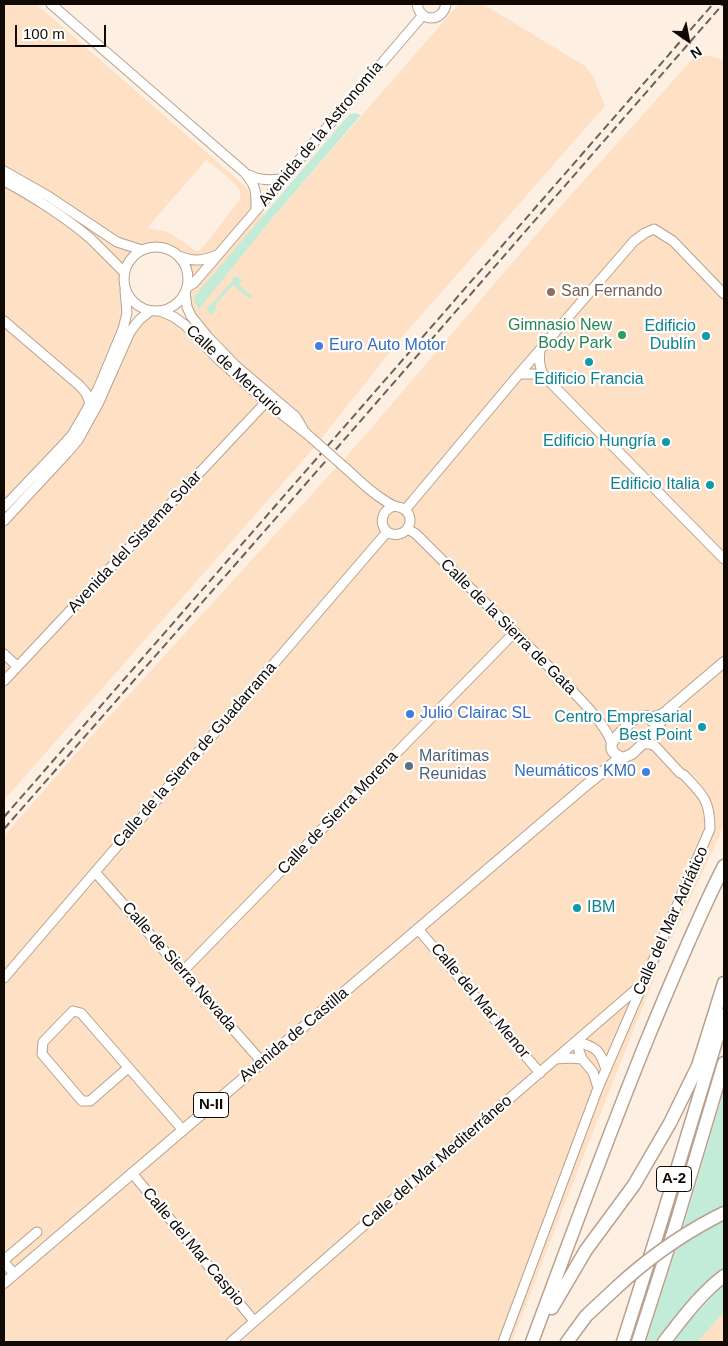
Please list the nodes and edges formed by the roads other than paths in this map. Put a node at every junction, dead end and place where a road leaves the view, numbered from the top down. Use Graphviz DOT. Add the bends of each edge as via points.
graph roads {
  1 [pos="51,4"];
  2 [pos="416,4"];
  3 [pos="446,4"];
  4 [pos="423,15"];
  5 [pos="4,171"];
  6 [pos="244,172"];
  7 [pos="283,178"];
  8 [pos="4,181"];
  9 [pos="256,210"];
  10 [pos="142,250"];
  11 [pos="219,254"];
  12 [pos="178,256"];
  13 [pos="124,272"];
  14 [pos="186,289"];
  15 [pos="125,290"];
  16 [pos="724,294"];
  17 [pos="155,311"];
  18 [pos="4,320"];
  19 [pos="540,350"];
  20 [pos="519,374"];
  21 [pos="544,376"];
  22 [pos="258,385"];
  23 [pos="80,386"];
  24 [pos="102,389"];
  25 [pos="266,402"];
  26 [pos="90,404"];
  27 [pos="284,408"];
  28 [pos="306,434"];
  29 [pos="373,493"];
  30 [pos="5,506"];
  31 [pos="395,506"];
  32 [pos="405,510"];
  33 [pos="383,515"];
  34 [pos="4,521"];
  35 [pos="408,529"];
  36 [pos="387,532"];
  37 [pos="724,560"];
  38 [pos="515,632"];
  39 [pos="4,654"];
  40 [pos="724,662"];
  41 [pos="17,666"];
  42 [pos="724,667"];
  43 [pos="4,681"];
  44 [pos="647,716"];
  45 [pos="605,728"];
  46 [pos="622,730"];
  47 [pos="655,731"];
  48 [pos="643,744"];
  49 [pos="612,747"];
  50 [pos="623,758"];
  51 [pos="684,775"];
  52 [pos="584,787"];
  53 [pos="724,866"];
  54 [pos="95,872"];
  55 [pos="418,929"];
  56 [pos="182,972"];
  57 [pos="4,978"];
  58 [pos="724,983"];
  59 [pos="643,984"];
  60 [pos="724,1015"];
  61 [pos="576,1042"];
  62 [pos="556,1059"];
  63 [pos="582,1059"];
  64 [pos="262,1062"];
  65 [pos="724,1063"];
  66 [pos="128,1068"];
  67 [pos="606,1070"];
  68 [pos="540,1073"];
  69 [pos="598,1088"];
  70 [pos="182,1129"];
  71 [pos="132,1173"];
  72 [pos="719,1216"];
  73 [pos="37,1232"];
  74 [pos="4,1261"];
  75 [pos="14,1274"];
  76 [pos="724,1276"];
  77 [pos="4,1283"];
  78 [pos="254,1321"];
  79 [pos="231,1342"];
  80 [pos="503,1342"];
  81 [pos="533,1342"];
  82 [pos="567,1342"];
  83 [pos="623,1342"];
  84 [pos="638,1342"];
  85 [pos="664,1342"];
  1 -- 6 [label="street"];
  2 -- 4 [label="street"];
  3 -- 4 [label="street" via="439,16"];
  4 -- 7 [label="street, Avenida de la Astronomía"];
  5 -- 10 [label="street" via="117,242"];
  6 -- 7 [label="street" via="263,180"];
  6 -- 9 [label="street" via="256,188"];
  7 -- 9 [label="street, Avenida de la Astronomía"];
  8 -- 13 [label="street" via="72,225"];
  9 -- 11 [label="street, Avenida de la Astronomía"];
  10 -- 12 [label="street" via="162,247"];
  10 -- 13 [label="street" via="128,262"];
  11 -- 12 [label="street" via="197,261"];
  11 -- 14 [label="street, Avenida de la Astronomía"];
  12 -- 14 [label="street" via="187,272"];
  13 -- 15 [label="street"];
  14 -- 17 [label="street" via="170,308"];
  14 -- 22 [label="street, Calle de Mercurio" via="191,316 236,366"];
  15 -- 17 [label="street" via="139,307"];
  15 -- 24 [label="street" via="127,313"];
  16 -- 19 [label="street" via="673,241 654,229 634,241"];
  17 -- 24 [label="street" via="139,320 130,332"];
  17 -- 25 [label="street, Calle de Mercurio" via="174,316 185,325"];
  18 -- 23 [label="street"];
  19 -- 20 [label="street"];
  19 -- 21 [label="street" via="540,369"];
  20 -- 21 [label="street"];
  20 -- 32 [label="street"];
  21 -- 37 [label="street"];
  22 -- 25 [label="street"];
  22 -- 27 [label="street, Calle de Mercurio"];
  23 -- 24 [label="street"];
  23 -- 26 [label="street"];
  24 -- 26 [label="street"];
  24 -- 34 [label="street" via="78,440"];
  25 -- 27 [label="street"];
  25 -- 28 [label="street, Calle de Mercurio"];
  25 -- 41 [label="street, Avenida del Sistema Solar"];
  26 -- 30 [label="street" via="72,435"];
  27 -- 28 [label="street, Calle de Mercurio" via="296,417"];
  28 -- 29 [label="street, Calle de Mercurio, bridge"];
  29 -- 31 [label="street"];
  29 -- 33 [label="street"];
  31 -- 32 [label="street"];
  31 -- 33 [label="street"];
  32 -- 35 [label="street" via="410,520"];
  33 -- 36 [label="street" via="383,527"];
  35 -- 36 [label="street" via="398,535"];
  35 -- 38 [label="street, Calle de la Sierra de Gata"];
  36 -- 54 [label="street, Calle de la Sierra de Guadarrama"];
  38 -- 45 [label="street, Calle de la Sierra de Gata"];
  38 -- 56 [label="street, Calle de Sierra Morena"];
  39 -- 41 [label="street"];
  40 -- 44 [label="main road, N-II" via="664,713"];
  41 -- 43 [label="street, Avenida del Sistema Solar"];
  42 -- 47 [label="street, N-II"];
  44 -- 46 [label="main road, N-II" via="636,718"];
  44 -- 47 [label="main road" via="655,724"];
  45 -- 46 [label="street"];
  45 -- 49 [label="street, Calle de la Sierra de Gata"];
  46 -- 49 [label="main road, N-II" via="613,739"];
  47 -- 48 [label="main road, N-II"];
  47 -- 51 [label="street, Calle del Mar Adriático" via="660,744"];
  48 -- 50 [label="main road, N-II"];
  48 -- 51 [label="street, Calle del Mar Adriático" via="656,747"];
  49 -- 50 [label="main road"];
  49 -- 52 [label="main road, Avenida de Castilla / N-II" via="609,756"];
  50 -- 52 [label="main road, Avenida de Castilla / N-II"];
  51 -- 59 [label="street, Calle del Mar Adriático" via="709,807 710,829"];
  52 -- 55 [label="main road, Avenida de Castilla / N-II"];
  53 -- 81 [label="highway" via="681,958 627,1090"];
  54 -- 56 [label="street, Calle de Sierra Nevada"];
  54 -- 57 [label="street, Calle de la Sierra de Guadarrama"];
  55 -- 64 [label="main road, Avenida de Castilla / N-II"];
  55 -- 68 [label="street, Calle del Mar Menor"];
  56 -- 64 [label="street, Calle de Sierra Nevada"];
  58 -- 81 [label="highway" via="698,1066 670,1123 634,1185 586,1250"];
  59 -- 61 [label="street, Calle del Mar Mediterráneo"];
  59 -- 67 [label="street, Calle del Mar Adriático"];
  60 -- 83 [label="highway, A-2"];
  61 -- 62 [label="street, Calle del Mar Mediterráneo"];
  61 -- 63 [label="street"];
  61 -- 67 [label="street" via="598,1051"];
  62 -- 63 [label="street"];
  62 -- 68 [label="street, Calle del Mar Mediterráneo"];
  63 -- 69 [label="street"];
  64 -- 70 [label="main road, Avenida de Castilla / N-II"];
  65 -- 84 [label="highway, A-2"];
  66 -- 66 [label="street" via="81,1013 73,1011 43,1042 42,1054 82,1101 90,1101"];
  66 -- 70 [label="street"];
  67 -- 69 [label="street, Calle del Mar Adriático"];
  68 -- 78 [label="street, Calle del Mar Mediterráneo"];
  69 -- 80 [label="street, Calle del Mar Adriático"];
  70 -- 71 [label="main road, Avenida de Castilla / N-II"];
  71 -- 75 [label="main road, Avenida de Castilla / N-II"];
  71 -- 78 [label="street, Calle del Mar Caspio"];
  72 -- 82 [label="highway, bridge" via="691,1230 638,1268 586,1316"];
  73 -- 74 [label="street"];
  74 -- 75 [label="street"];
  75 -- 77 [label="main road, Avenida de Castilla / N-II"];
  76 -- 85 [label="highway" via="704,1294"];
  78 -- 79 [label="street, Calle del Mar Mediterráneo"];
}
